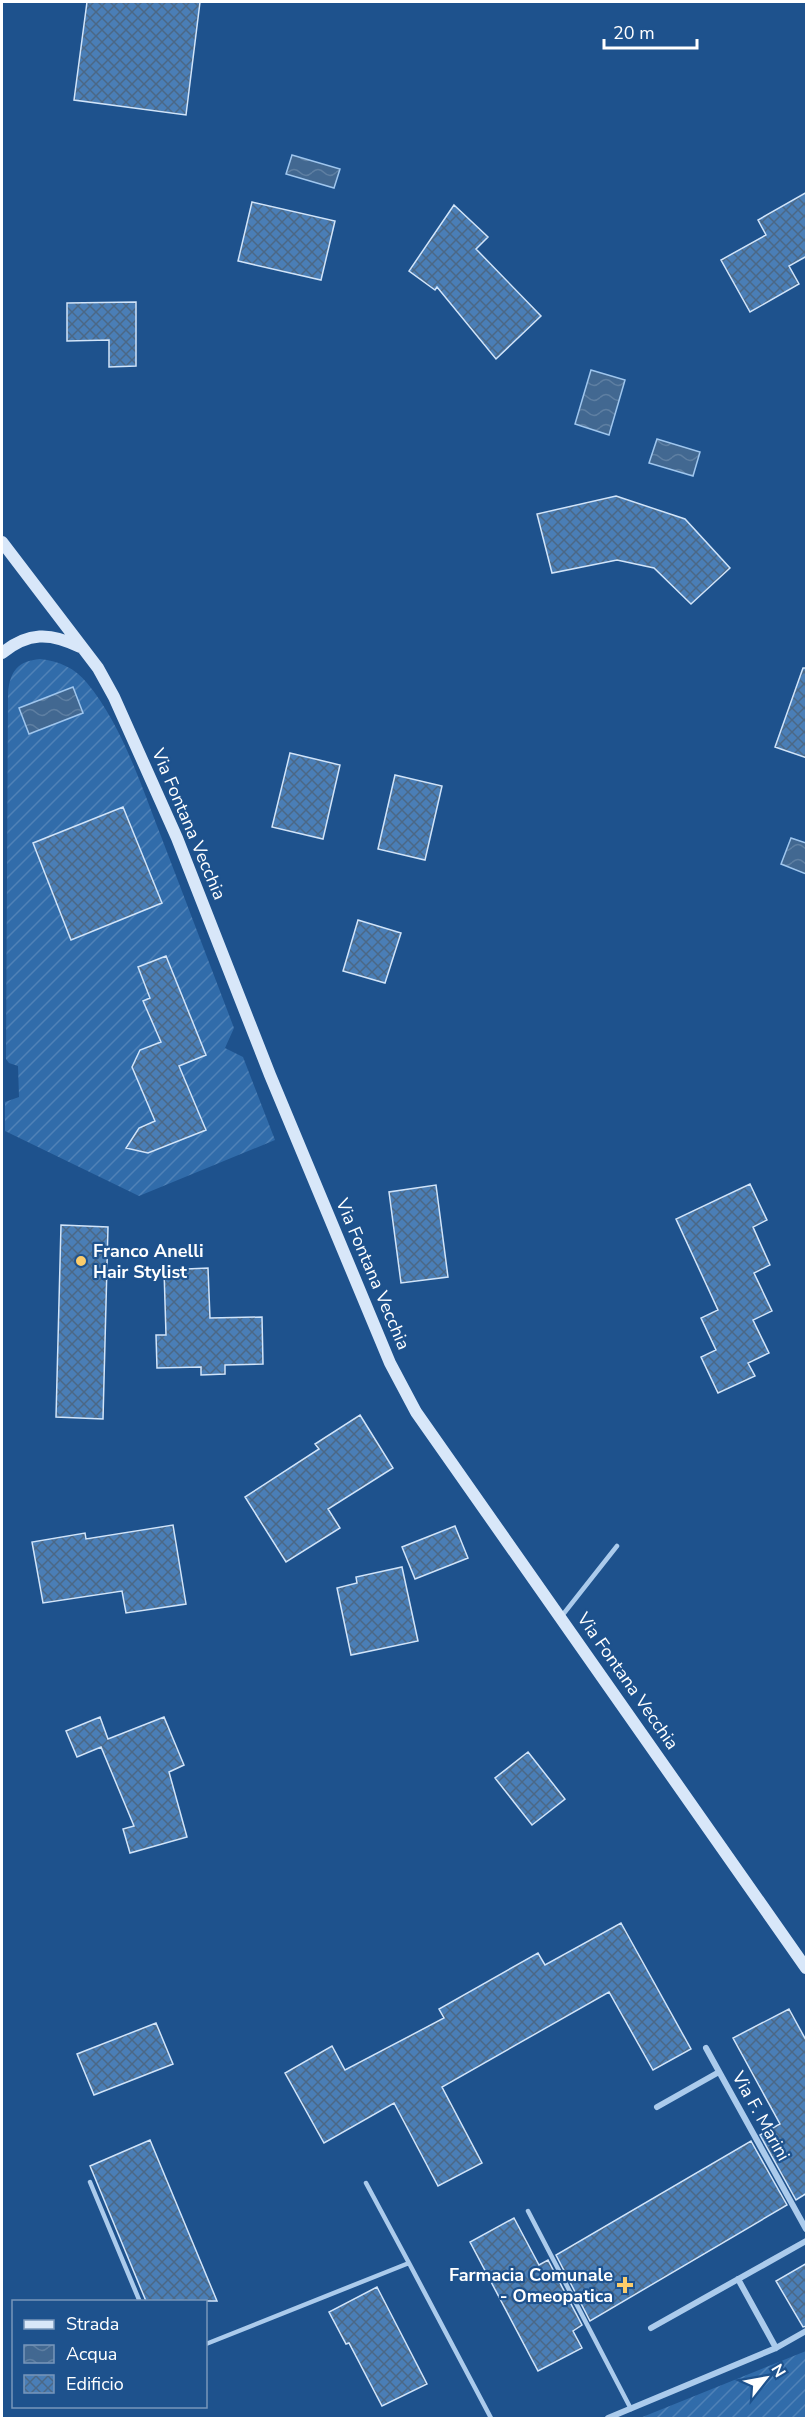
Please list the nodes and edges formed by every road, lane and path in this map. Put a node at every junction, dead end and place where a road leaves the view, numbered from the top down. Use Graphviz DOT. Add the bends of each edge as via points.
graph roads {
  1 [pos="2,542"];
  2 [pos="84,650"];
  3 [pos="2,654"];
  4 [pos="618,1546"];
  5 [pos="561,1617"];
  6 [pos="807,1968"];
  7 [pos="706,2048"];
  8 [pos="719,2072"];
  9 [pos="657,2107"];
  10 [pos="90,2182"];
  11 [pos="366,2183"];
  12 [pos="528,2211"];
  13 [pos="807,2229"];
  14 [pos="807,2241"];
  15 [pos="409,2263"];
  16 [pos="738,2280"];
  17 [pos="140,2300"];
  18 [pos="651,2328"];
  19 [pos="807,2331"];
  20 [pos="207,2344"];
  21 [pos="777,2348"];
  22 [pos="631,2409"];
  23 [pos="491,2418"];
  24 [pos="608,2418"];
  1 -- 2 [label="street, Via Fontana Vecchia"];
  2 -- 3 [label="street" via="66,640 42,635 20,640"];
  2 -- 5 [label="street, Via Fontana Vecchia" via="114,697 162,802 270,1075 399,1382 421,1420"];
  4 -- 5 [label="lane"];
  5 -- 6 [label="street, Via Fontana Vecchia"];
  7 -- 8 [label="street, Via F. Marini"];
  8 -- 9 [label="street"];
  8 -- 13 [label="street, Via F. Marini"];
  10 -- 17 [label="lane"];
  11 -- 15 [label="lane"];
  12 -- 22 [label="lane"];
  14 -- 16 [label="street"];
  15 -- 20 [label="lane"];
  15 -- 23 [label="lane"];
  16 -- 18 [label="street"];
  16 -- 21 [label="street"];
  19 -- 21 [label="street"];
  21 -- 22 [label="street"];
  22 -- 24 [label="street"];
}
